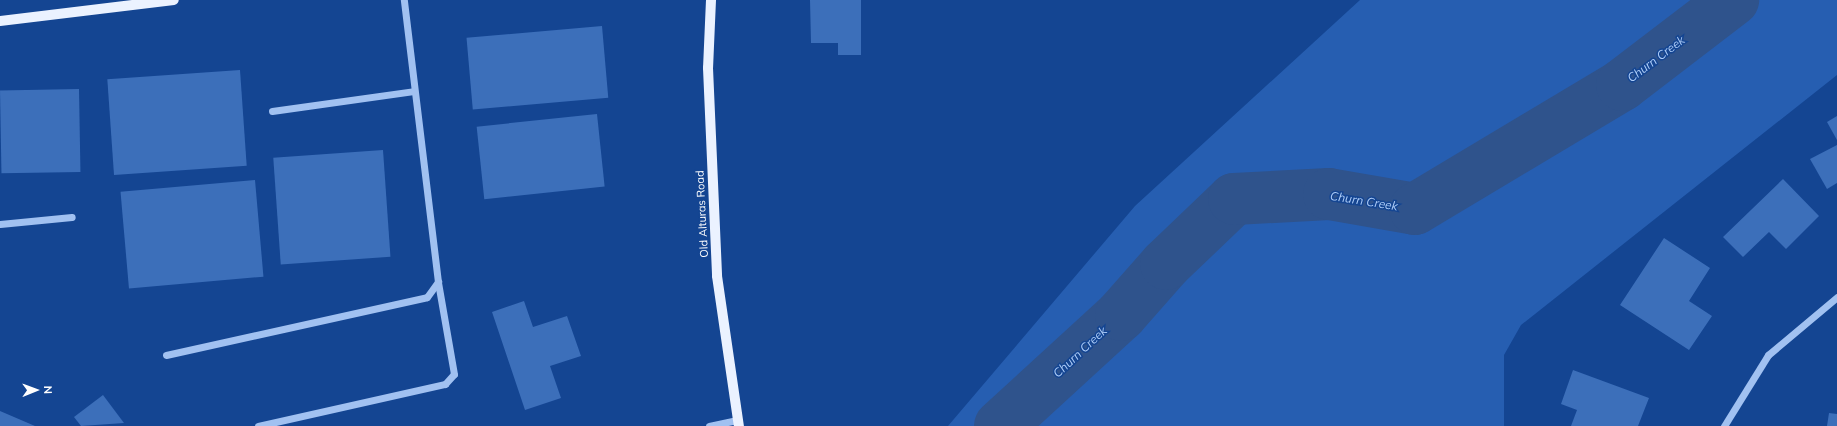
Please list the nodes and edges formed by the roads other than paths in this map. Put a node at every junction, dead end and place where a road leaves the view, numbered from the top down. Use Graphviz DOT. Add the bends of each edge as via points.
graph roads {
  1 [pos="174,0"];
  2 [pos="404,0"];
  3 [pos="711,0"];
  4 [pos="0,21"];
  5 [pos="414,91"];
  6 [pos="272,111"];
  7 [pos="72,217"];
  8 [pos="0,224"];
  9 [pos="438,282"];
  10 [pos="1837,297"];
  11 [pos="166,355"];
  12 [pos="738,423"];
  13 [pos="258,426"];
  14 [pos="709,426"];
  15 [pos="1724,426"];
  1 -- 4 [label="main road"];
  2 -- 5 [label="street"];
  3 -- 12 [label="main road, Old Alturas Road" via="708,68 717,276"];
  5 -- 6 [label="street"];
  5 -- 9 [label="street"];
  7 -- 8 [label="street"];
  9 -- 11 [label="street" via="427,296"];
  9 -- 13 [label="street" via="454,374 445,384"];
  10 -- 15 [label="street" via="1768,355"];
  12 -- 14 [label="street"];
}
